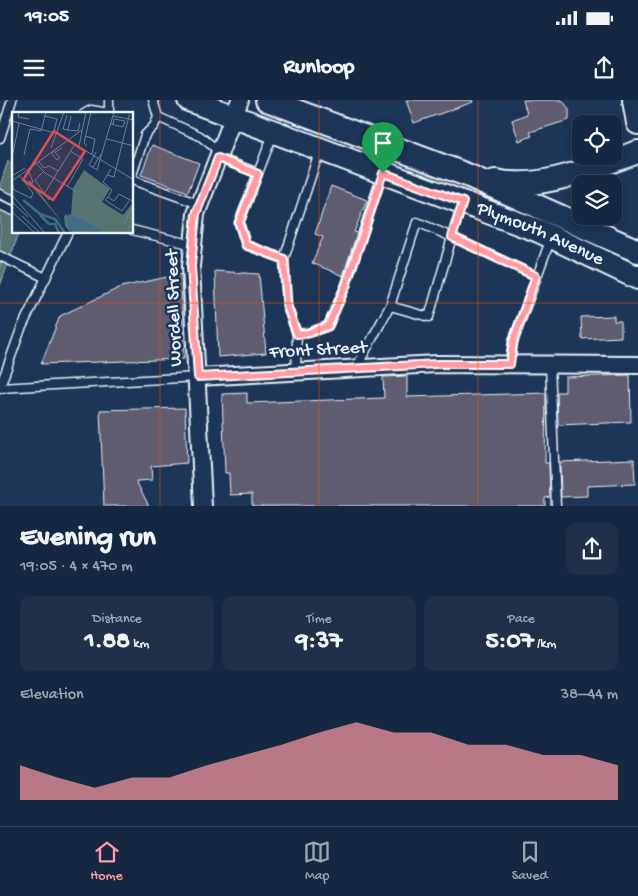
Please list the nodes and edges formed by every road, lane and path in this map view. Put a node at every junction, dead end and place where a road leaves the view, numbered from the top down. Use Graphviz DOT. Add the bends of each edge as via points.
graph roads {
  1 [pos="12,100"];
  2 [pos="153,100"];
  3 [pos="188,100"];
  4 [pos="267,100"];
  5 [pos="635,100"];
  6 [pos="237,108"];
  7 [pos="88,112"];
  8 [pos="100,112"];
  9 [pos="158,117"];
  10 [pos="638,123"];
  11 [pos="274,132"];
  12 [pos="0,138"];
  13 [pos="320,149"];
  14 [pos="638,152"];
  15 [pos="219,155"];
  16 [pos="134,169"];
  17 [pos="383,173"];
  18 [pos="258,174"];
  19 [pos="467,175"];
  20 [pos="134,181"];
  21 [pos="0,194"];
  22 [pos="12,199"];
  23 [pos="463,202"];
  24 [pos="0,204"];
  25 [pos="199,204"];
  26 [pos="12,209"];
  27 [pos="134,230"];
  28 [pos="67,234"];
  29 [pos="552,236"];
  30 [pos="452,237"];
  31 [pos="193,245"];
  32 [pos="638,251"];
  33 [pos="0,256"];
  34 [pos="284,259"];
  35 [pos="536,276"];
  36 [pos="46,278"];
  37 [pos="638,278"];
  38 [pos="390,306"];
  39 [pos="297,334"];
  40 [pos="510,364"];
  41 [pos="550,365"];
  42 [pos="638,365"];
  43 [pos="356,369"];
  44 [pos="296,372"];
  45 [pos="198,377"];
  46 [pos="0,387"];
  47 [pos="202,506"];
  48 [pos="556,506"];
  1 -- 12 [label="lane"];
  2 -- 9 [label="lane"];
  3 -- 6 [label="main road, Plymouth Avenue"];
  4 -- 19 [label="main road, Plymouth Avenue"];
  5 -- 10 [label="main road"];
  6 -- 11 [label="main road, Plymouth Avenue"];
  6 -- 15 [label="street, Wordell Street"];
  7 -- 8 [label="lane"];
  9 -- 15 [label="lane" via="200,136"];
  9 -- 16 [label="lane" via="145,135"];
  11 -- 13 [label="main road, Plymouth Avenue"];
  11 -- 18 [label="lane"];
  13 -- 17 [label="main road, Plymouth Avenue"];
  13 -- 34 [label="lane"];
  14 -- 19 [label="main road" via="537,183 513,184"];
  15 -- 18 [label="lane"];
  15 -- 25 [label="street, Wordell Street"];
  17 -- 23 [label="main road, Plymouth Avenue"];
  17 -- 39 [label="lane" via="346,285 328,326"];
  18 -- 34 [label="lane" via="239,223 246,245"];
  19 -- 32 [label="main road, Plymouth Avenue"];
  20 -- 25 [label="lane"];
  21 -- 22 [label="lane"];
  23 -- 29 [label="main road, Plymouth Avenue"];
  23 -- 30 [label="lane"];
  24 -- 26 [label="lane"];
  25 -- 31 [label="street, Wordell Street"];
  27 -- 31 [label="lane"];
  28 -- 36 [label="lane"];
  29 -- 35 [label="lane"];
  29 -- 37 [label="main road, Plymouth Avenue"];
  30 -- 35 [label="lane"];
  30 -- 38 [label="lane" via="429,317"];
  30 -- 38 [label="lane" via="417,222"];
  31 -- 45 [label="street, Wordell Street" via="191,266"];
  33 -- 36 [label="lane"];
  34 -- 39 [label="lane" via="287,306"];
  35 -- 40 [label="lane" via="513,342"];
  36 -- 46 [label="lane" via="21,330"];
  38 -- 43 [label="lane"];
  39 -- 44 [label="lane"];
  40 -- 41 [label="street, Front Street"];
  40 -- 43 [label="street, Front Street"];
  41 -- 42 [label="street, Front Street"];
  41 -- 48 [label="lane"];
  43 -- 44 [label="street, Front Street"];
  44 -- 45 [label="street, Front Street"];
  45 -- 46 [label="lane, Front Street"];
  45 -- 47 [label="street, Wordell Street"];
}
